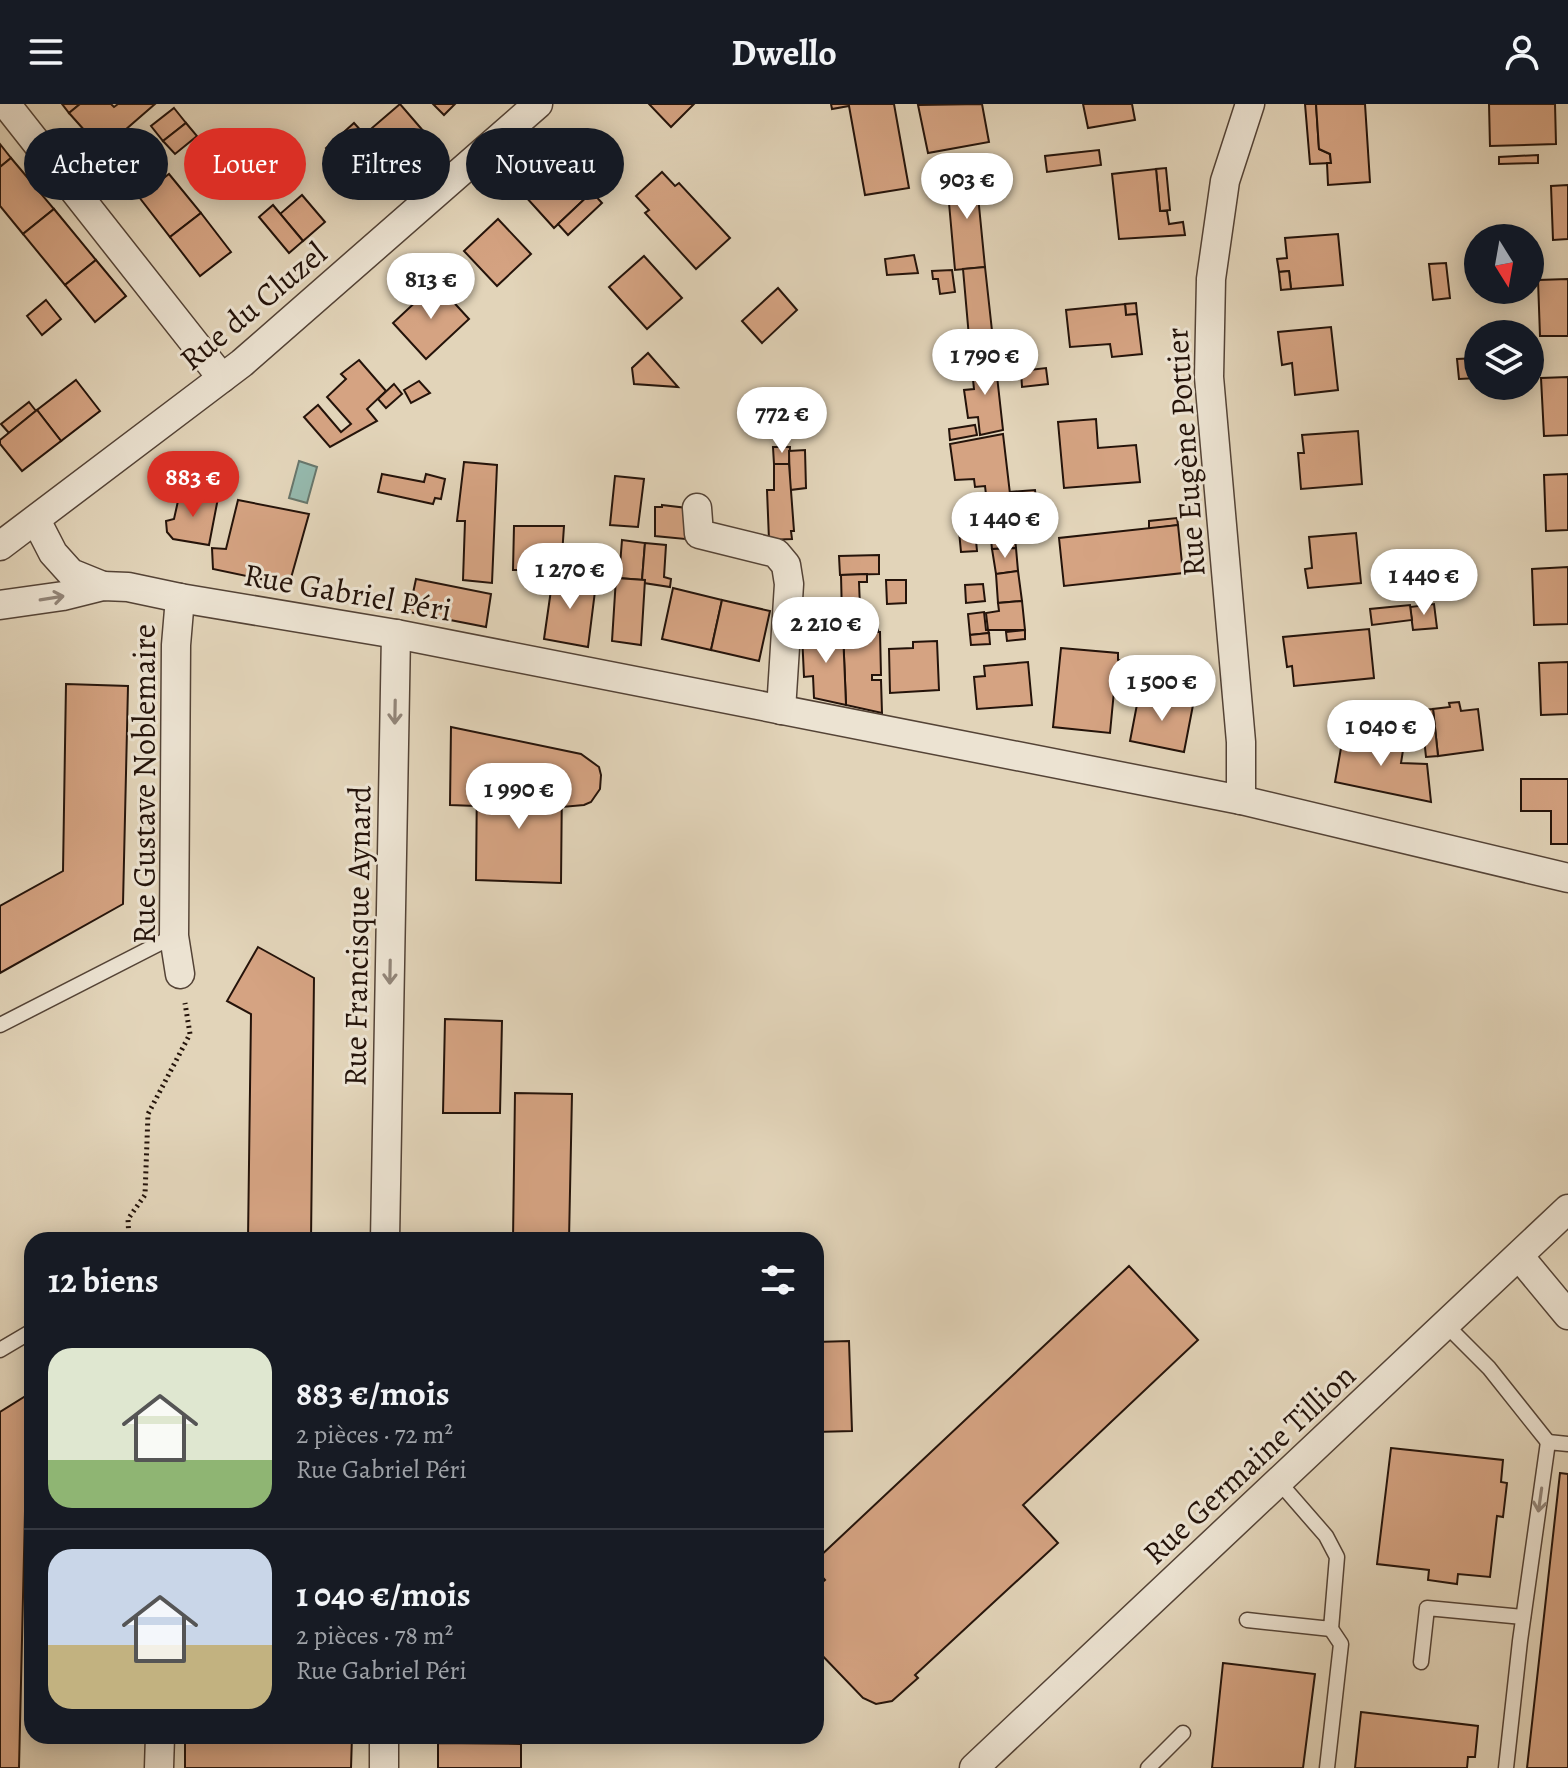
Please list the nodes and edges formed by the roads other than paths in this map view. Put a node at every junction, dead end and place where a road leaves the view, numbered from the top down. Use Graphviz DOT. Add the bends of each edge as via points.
graph roads {
  1 [pos="6,104"];
  2 [pos="538,104"];
  3 [pos="1250,104"];
  4 [pos="222,378"];
  5 [pos="697,508"];
  6 [pos="36,520"];
  7 [pos="0,546"];
  8 [pos="103,586"];
  9 [pos="180,598"];
  10 [pos="0,605"];
  11 [pos="396,634"];
  12 [pos="781,710"];
  13 [pos="1241,800"];
  14 [pos="1568,878"];
  15 [pos="174,936"];
  16 [pos="180,974"];
  17 [pos="0,1025"];
  18 [pos="1568,1209"];
  19 [pos="385,1232"];
  20 [pos="1519,1256"];
  21 [pos="1568,1315"];
  22 [pos="1447,1326"];
  23 [pos="24,1336"];
  24 [pos="0,1350"];
  25 [pos="1548,1442"];
  26 [pos="1568,1444"];
  27 [pos="1279,1482"];
  28 [pos="1523,1617"];
  29 [pos="1247,1620"];
  30 [pos="1331,1629"];
  31 [pos="1421,1662"];
  32 [pos="1183,1733"];
  33 [pos="160,1744"];
  34 [pos="384,1744"];
  35 [pos="159,1768"];
  36 [pos="384,1768"];
  37 [pos="974,1768"];
  38 [pos="1148,1768"];
  39 [pos="1327,1768"];
  40 [pos="1506,1768"];
  1 -- 4 [label="street"];
  2 -- 4 [label="street, Rue du Cluzel"];
  3 -- 13 [label="street, Rue Eugène Pottier" via="1225,181 1211,279 1209,377 1241,742"];
  4 -- 6 [label="street, Rue du Cluzel"];
  5 -- 12 [label="street" via="699,534 776,553 786,565"];
  6 -- 7 [label="street, Rue du Cluzel"];
  6 -- 8 [label="street, Rue Gabriel Péri" via="71,573"];
  8 -- 9 [label="street, Rue Gabriel Péri"];
  10 -- 8 [label="street, Rue Gabriel Péri, one-way"];
  9 -- 11 [label="street, Rue Gabriel Péri"];
  9 -- 15 [label="street, Rue Gustave Noblemaire"];
  11 -- 12 [label="street, Rue Gabriel Péri"];
  11 -- 19 [label="street, Rue Francisque Aynard, one-way"];
  12 -- 13 [label="street, Rue Gabriel Péri"];
  13 -- 14 [label="street, Rue Gabriel Péri"];
  15 -- 16 [label="street, Rue Gustave Noblemaire"];
  15 -- 17 [label="lane"];
  18 -- 20 [label="street, Rue Germaine Tillion"];
  20 -- 21 [label="street"];
  20 -- 22 [label="street, Rue Germaine Tillion"];
  22 -- 25 [label="lane" via="1489,1368"];
  22 -- 27 [label="street, Rue Germaine Tillion"];
  23 -- 24 [label="lane"];
  25 -- 26 [label="lane"];
  25 -- 28 [label="lane, one-way"];
  27 -- 30 [label="lane" via="1326,1536 1337,1557"];
  27 -- 37 [label="street, Rue Germaine Tillion"];
  28 -- 31 [label="lane" via="1427,1608"];
  28 -- 40 [label="lane"];
  29 -- 30 [label="lane"];
  30 -- 39 [label="lane" via="1341,1644"];
  32 -- 38 [label="lane"];
  33 -- 35 [label="street"];
  34 -- 36 [label="street"];
}
